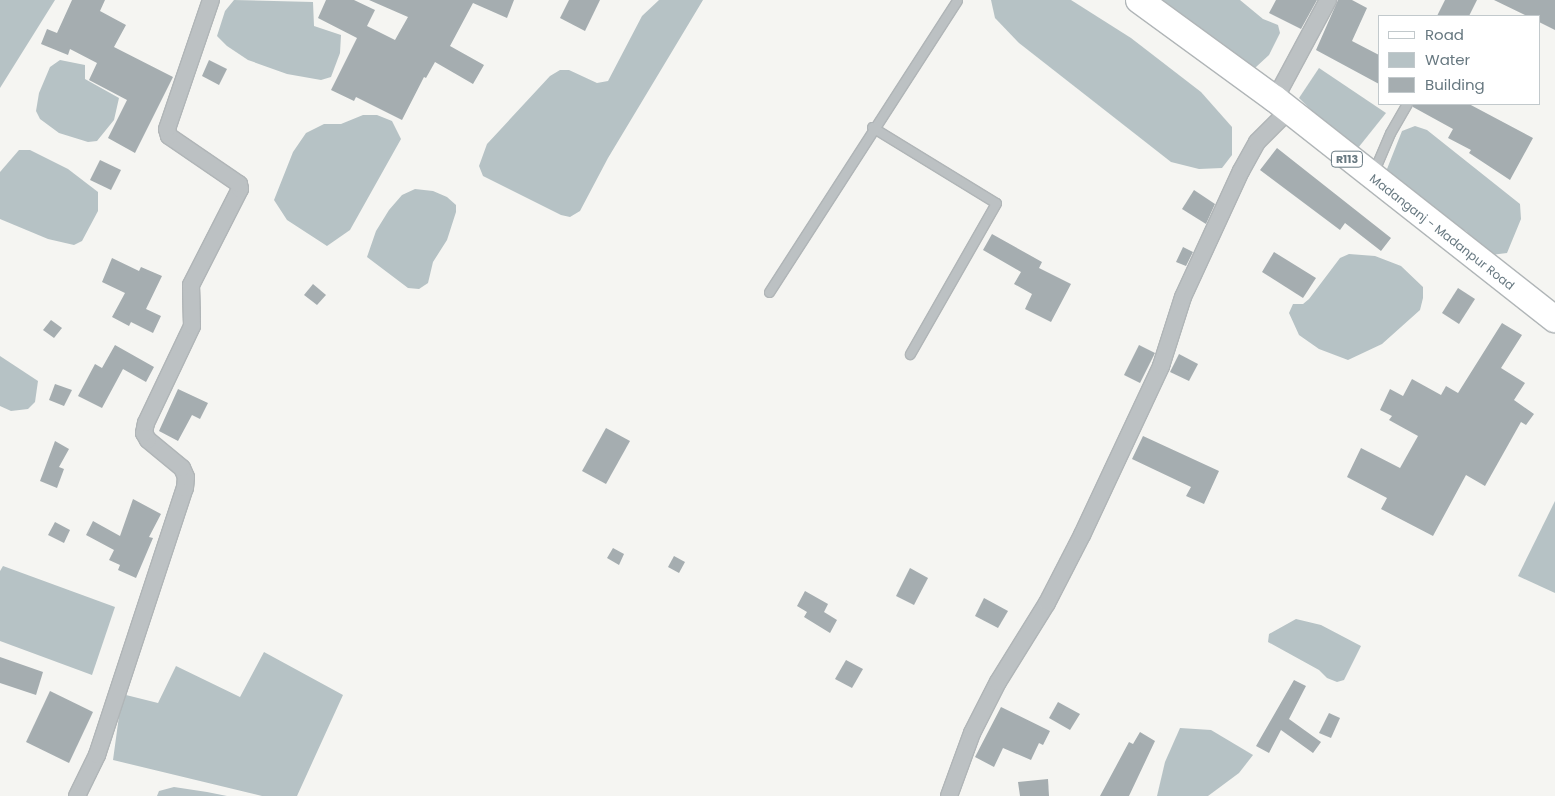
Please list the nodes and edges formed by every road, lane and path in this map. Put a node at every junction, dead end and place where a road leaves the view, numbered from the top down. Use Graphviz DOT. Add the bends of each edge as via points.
graph roads {
  1 [pos="211,0"];
  2 [pos="957,0"];
  3 [pos="1139,0"];
  4 [pos="1328,0"];
  5 [pos="1406,105"];
  6 [pos="1281,106"];
  7 [pos="872,127"];
  8 [pos="1371,178"];
  9 [pos="769,292"];
  10 [pos="1555,320"];
  11 [pos="910,354"];
  12 [pos="77,796"];
  13 [pos="949,796"];
  1 -- 12 [label="street" via="166,129 169,136 239,184 240,189 191,285 192,326 146,422 144,433 148,440 182,468 186,477 185,488 97,754"];
  2 -- 7 [label="lane"];
  3 -- 6 [label="main road, Madanganj - Madanpur Road / R113"];
  4 -- 6 [label="street"];
  5 -- 8 [label="lane" via="1390,133"];
  6 -- 8 [label="main road, Madanganj - Madanpur Road / R113"];
  6 -- 13 [label="street" via="1241,171 1183,297 1161,366 1047,603 972,733"];
  7 -- 9 [label="lane"];
  7 -- 11 [label="lane" via="996,203"];
  8 -- 10 [label="main road, Madanganj - Madanpur Road / R113"];
}
